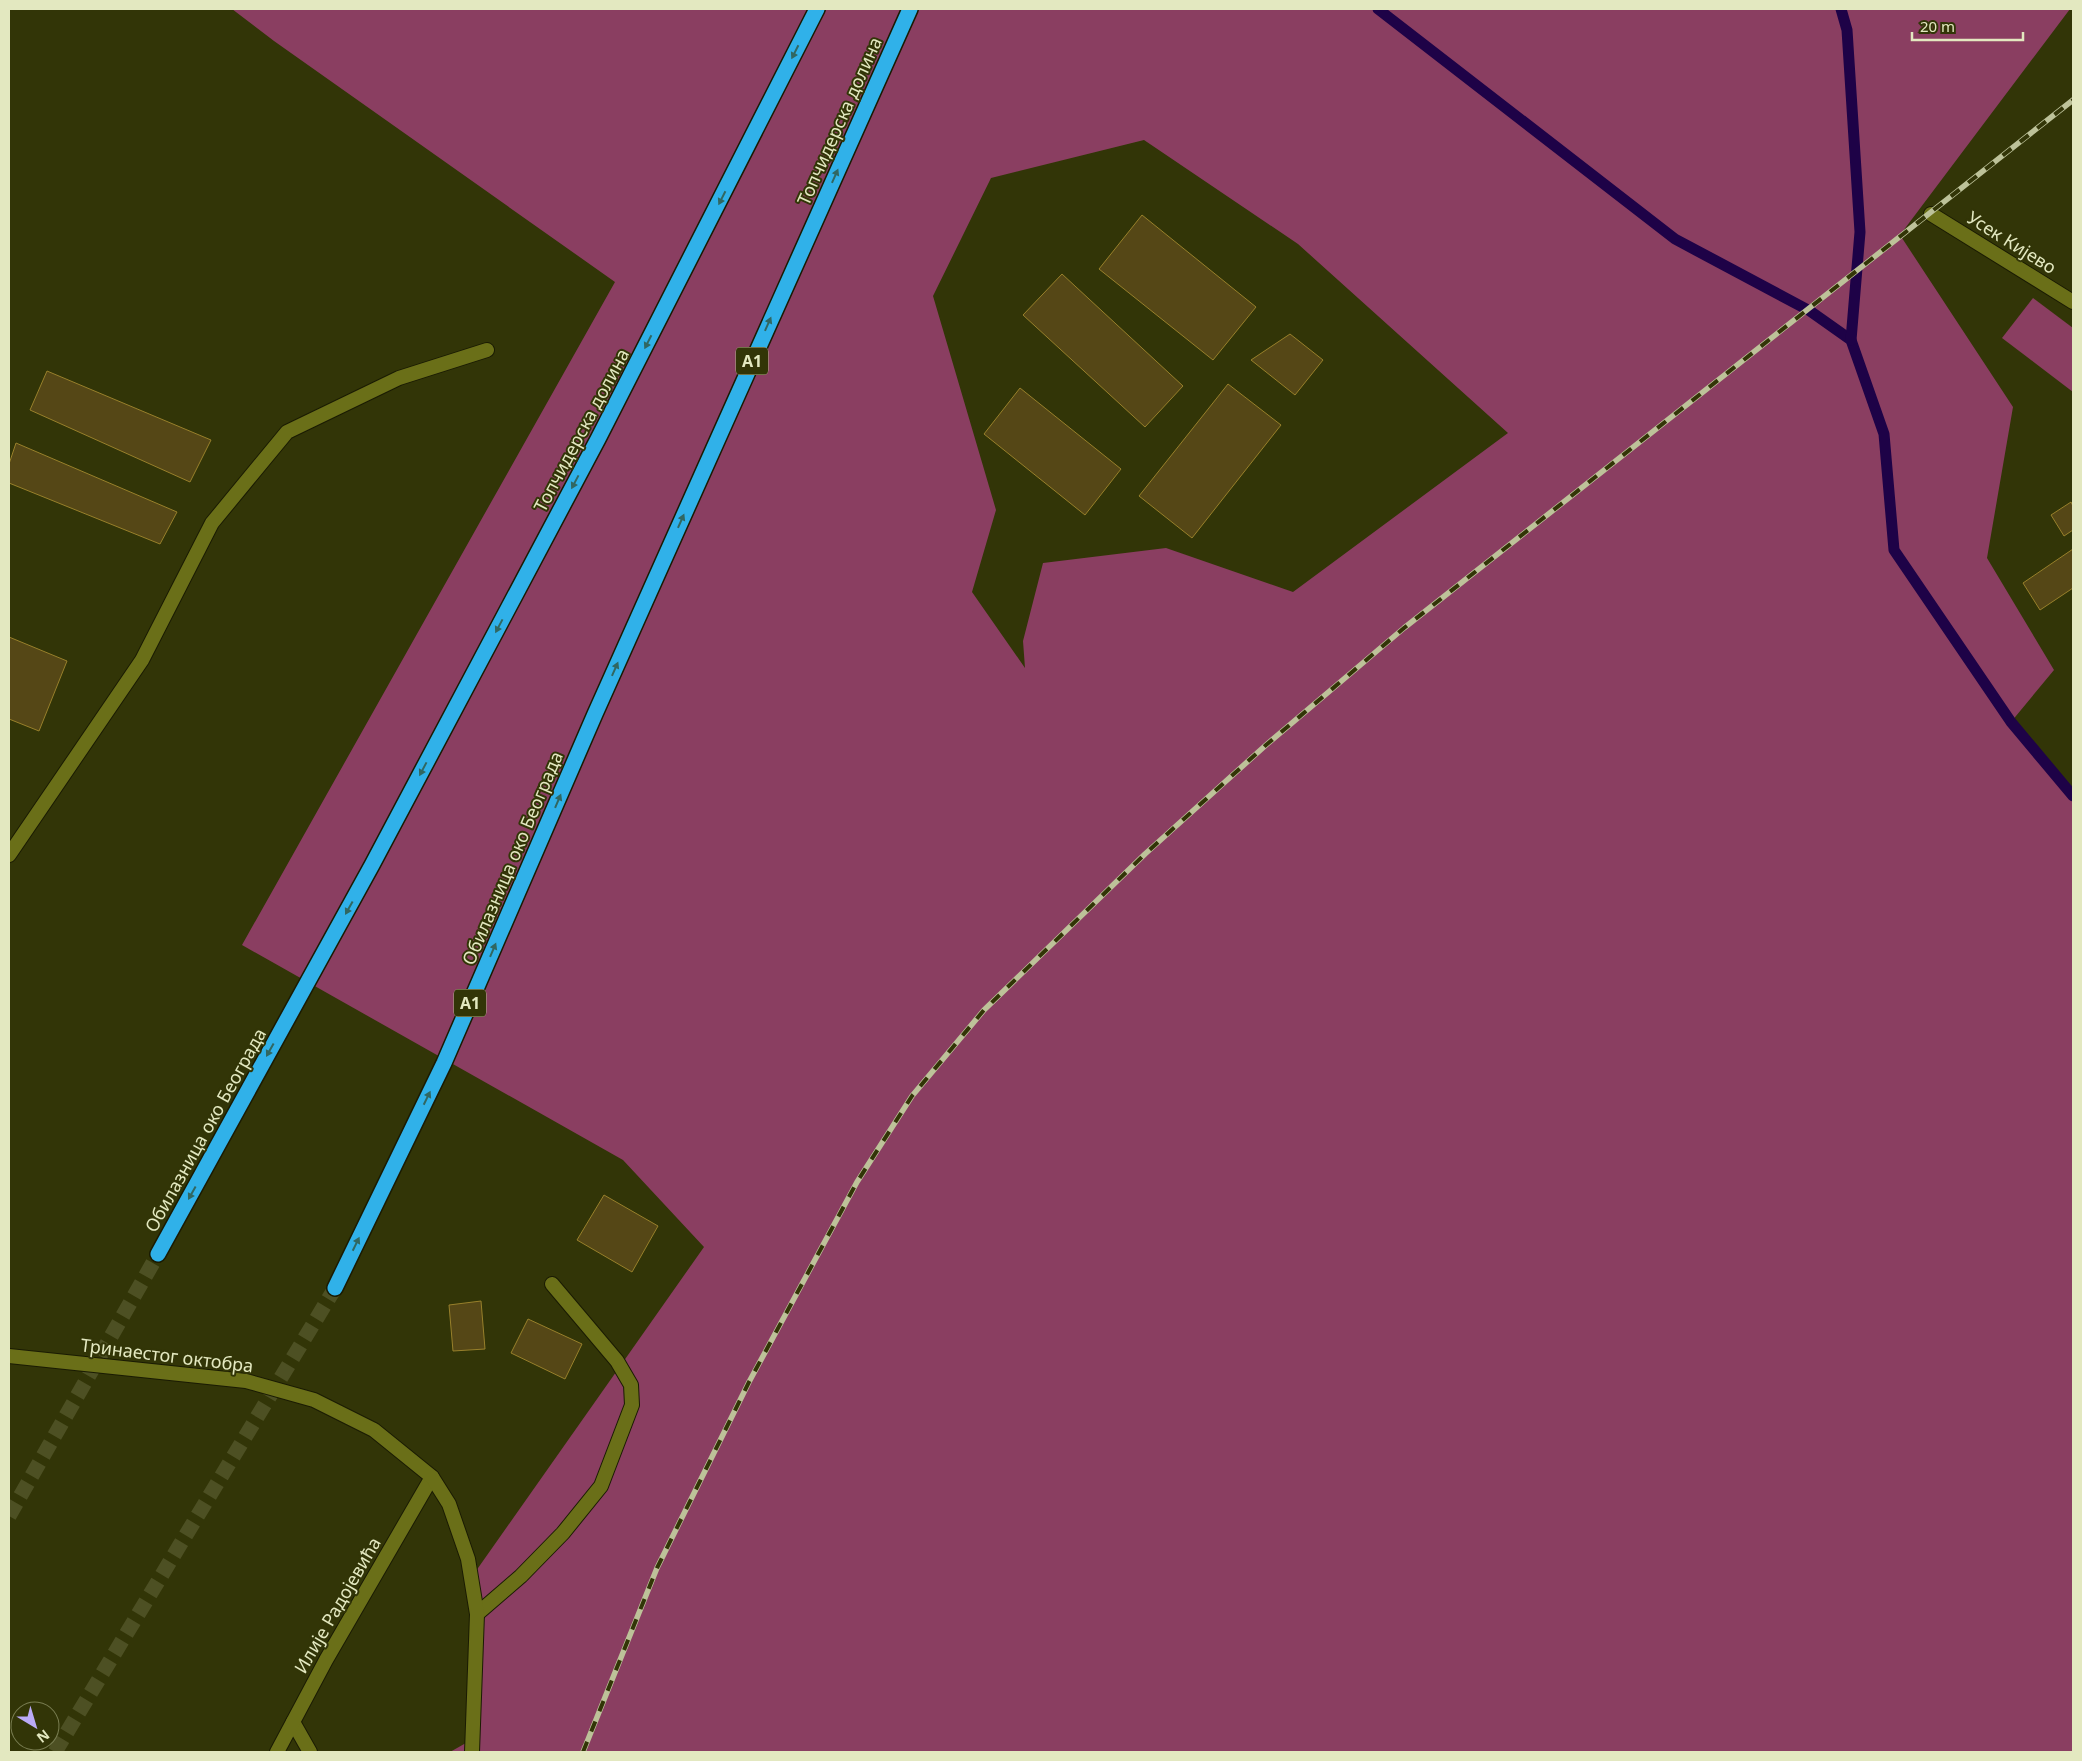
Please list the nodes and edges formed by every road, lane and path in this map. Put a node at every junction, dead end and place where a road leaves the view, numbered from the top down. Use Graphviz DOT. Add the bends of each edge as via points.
graph roads {
  1 [pos="817,9"];
  2 [pos="910,9"];
  3 [pos="1931,214"];
  4 [pos="2073,302"];
  5 [pos="487,350"];
  6 [pos="595,714"];
  7 [pos="9,855"];
  8 [pos="372,865"];
  9 [pos="158,1254"];
  10 [pos="552,1284"];
  11 [pos="335,1288"];
  12 [pos="9,1356"];
  13 [pos="432,1477"];
  14 [pos="477,1614"];
  15 [pos="293,1722"];
  16 [pos="277,1752"];
  17 [pos="310,1752"];
  18 [pos="472,1752"];
  1 -- 8 [label="highway, Топчидерска долина, one-way" via="598,439"];
  6 -- 2 [label="highway, Топчидерска долина / A1, one-way"];
  3 -- 4 [label="street, Усек Кијево"];
  5 -- 7 [label="street" via="399,378 288,432 212,522 142,660"];
  11 -- 6 [label="highway, Обилазница око Београда / A1, one-way" via="444,1063"];
  8 -- 9 [label="highway, Обилазница око Београда, one-way"];
  10 -- 14 [label="street" via="617,1361 631,1385 632,1405 601,1486 556,1540"];
  12 -- 13 [label="street, Тринаестог октобра" via="246,1381 314,1400 374,1430"];
  13 -- 14 [label="street, Тринаестог октобра" via="449,1504 468,1558"];
  13 -- 15 [label="street, Илије Радојевића"];
  14 -- 18 [label="street, Тринаестог октобра"];
  15 -- 16 [label="street, Илије Радојевића"];
  15 -- 17 [label="street"];
}
